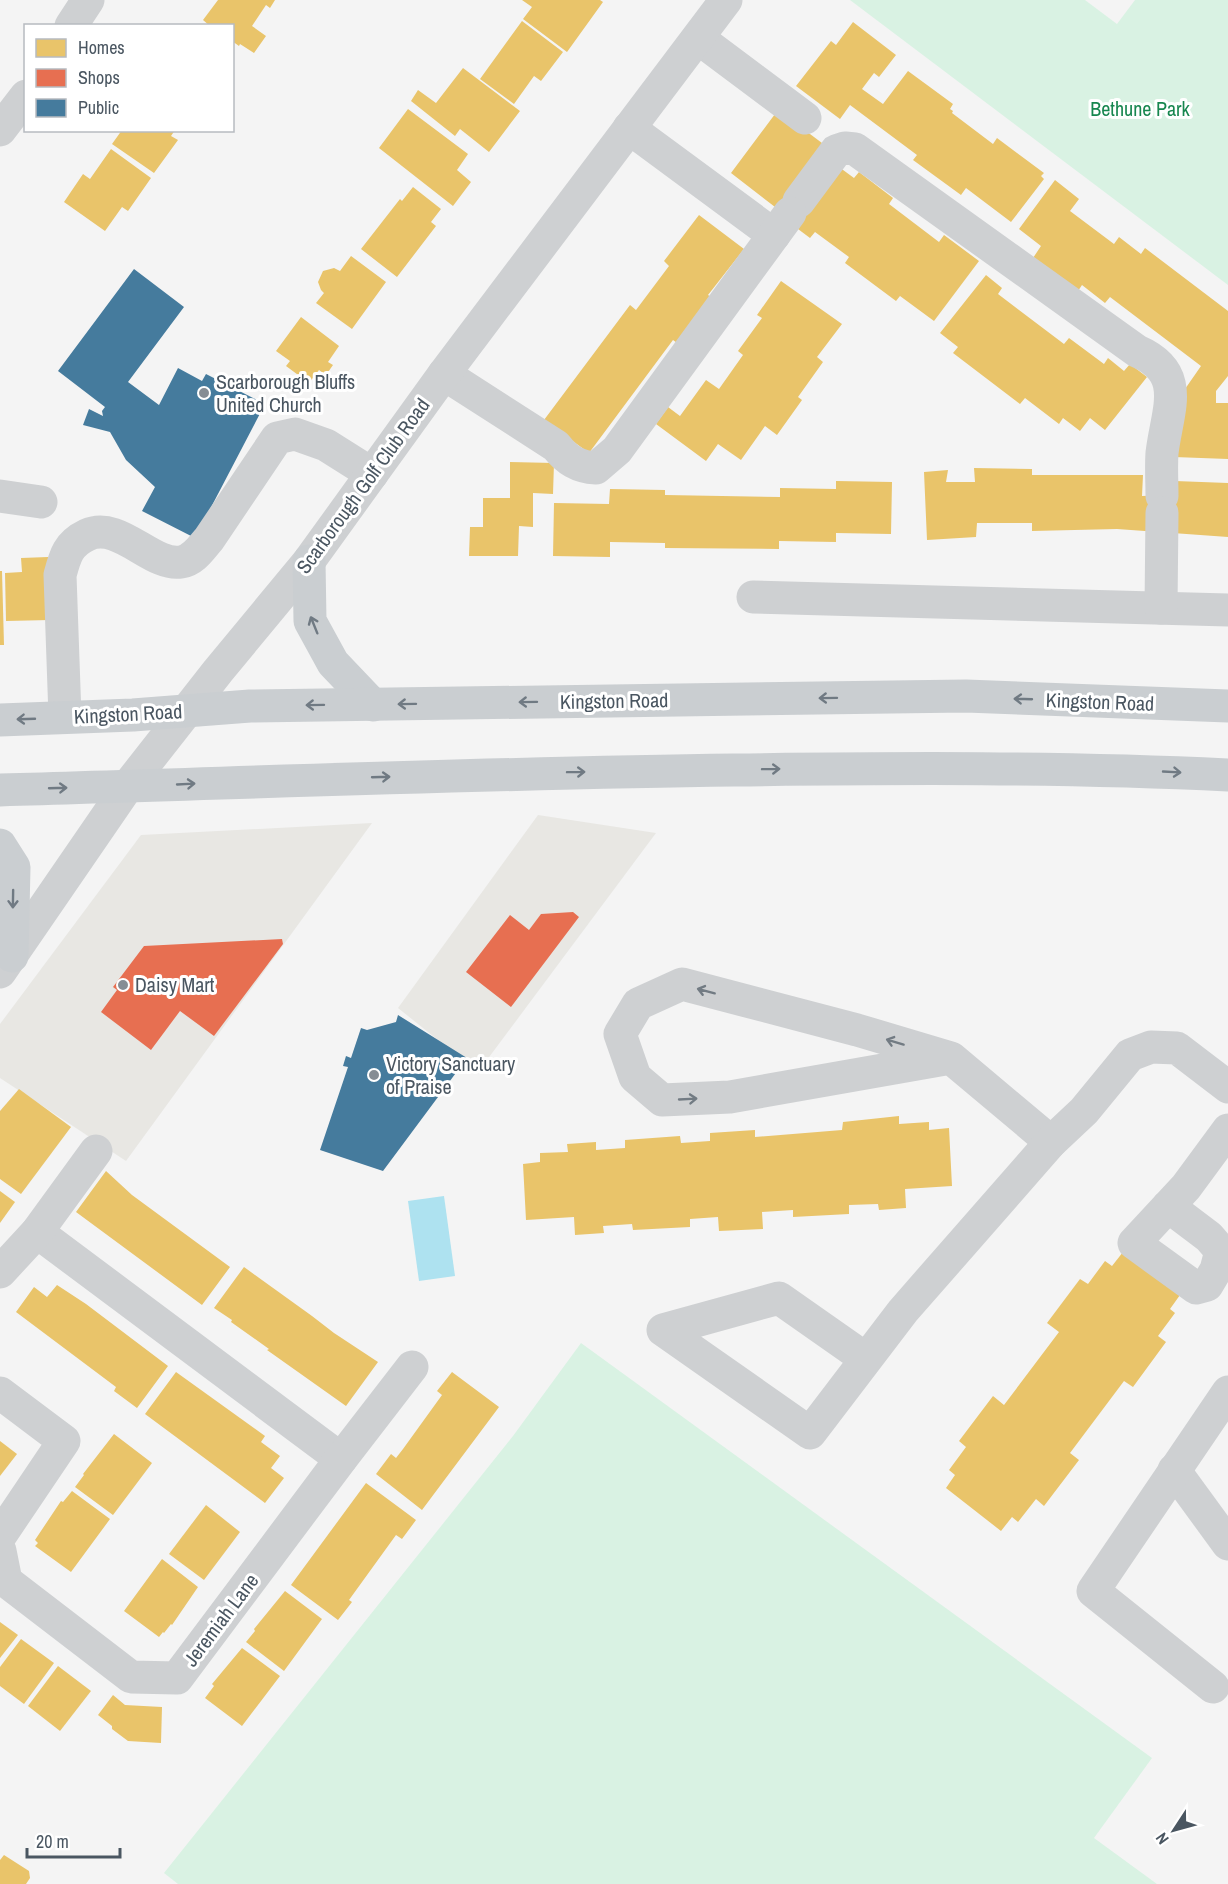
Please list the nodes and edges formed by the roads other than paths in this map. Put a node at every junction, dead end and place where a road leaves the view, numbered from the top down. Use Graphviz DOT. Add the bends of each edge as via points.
graph roads {
  1 [pos="88,0"];
  2 [pos="726,0"];
  3 [pos="72,24"];
  4 [pos="698,38"];
  5 [pos="24,99"];
  6 [pos="629,128"];
  7 [pos="0,130"];
  8 [pos="845,148"];
  9 [pos="788,216"];
  10 [pos="444,375"];
  11 [pos="372,474"];
  12 [pos="0,496"];
  13 [pos="41,502"];
  14 [pos="309,561"];
  15 [pos="753,597"];
  16 [pos="1161,608"];
  17 [pos="1228,610"];
  18 [pos="373,705"];
  19 [pos="1228,706"];
  20 [pos="189,710"];
  21 [pos="65,717"];
  22 [pos="0,720"];
  23 [pos="1228,775"];
  24 [pos="127,787"];
  25 [pos="0,790"];
  26 [pos="0,845"];
  27 [pos="6,964"];
  28 [pos="951,1058"];
  29 [pos="1228,1087"];
  30 [pos="1228,1130"];
  31 [pos="1051,1142"];
  32 [pos="96,1151"];
  33 [pos="1168,1206"];
  34 [pos="37,1232"];
  35 [pos="0,1272"];
  36 [pos="866,1359"];
  37 [pos="412,1367"];
  38 [pos="1228,1392"];
  39 [pos="0,1393"];
  40 [pos="340,1459"];
  41 [pos="1174,1470"];
  42 [pos="0,1536"];
  43 [pos="1228,1544"];
  44 [pos="0,1551"];
  45 [pos="1213,1687"];
  1 -- 3 [label="street"];
  2 -- 4 [label="street, Scarborough Golf Club Road"];
  4 -- 6 [label="street, Scarborough Golf Club Road"];
  4 -- 8 [label="street"];
  5 -- 7 [label="street"];
  6 -- 9 [label="street"];
  6 -- 10 [label="street, Scarborough Golf Club Road"];
  8 -- 9 [label="street" via="834,153"];
  8 -- 16 [label="street" via="855,149 1160,365 1172,392 1162,455"];
  9 -- 10 [label="street" via="617,450 596,468 574,464 556,446"];
  10 -- 11 [label="street, Scarborough Golf Club Road"];
  11 -- 14 [label="street, Scarborough Golf Club Road"];
  11 -- 21 [label="street" via="326,445 295,434 278,438 196,555 180,562 159,558 115,534 91,533 75,541 64,557 60,575"];
  12 -- 13 [label="street"];
  18 -- 14 [label="main road, one-way" via="333,663 310,621"];
  14 -- 20 [label="street, Scarborough Golf Club Road"];
  15 -- 16 [label="street"];
  16 -- 17 [label="street"];
  19 -- 18 [label="main road, Kingston Road, one-way" via="966,696"];
  18 -- 20 [label="main road, Kingston Road, one-way"];
  20 -- 21 [label="main road, Kingston Road"];
  20 -- 24 [label="street, Scarborough Golf Club Road"];
  21 -- 22 [label="main road, Kingston Road, one-way"];
  24 -- 23 [label="main road, one-way" via="505,773 869,768 1115,769"];
  25 -- 24 [label="main road, one-way"];
  24 -- 27 [label="street, Scarborough Golf Club Road"];
  26 -- 27 [label="main road, one-way" via="14,867"];
  28 -- 28 [label="street, one-way" via="682,984 638,1004 620,1034 634,1077 662,1100 730,1097"];
  28 -- 31 [label="street"];
  29 -- 31 [label="street" via="1177,1048 1151,1047 1130,1055 1084,1111"];
  30 -- 33 [label="street"];
  31 -- 36 [label="street"];
  32 -- 34 [label="street"];
  34 -- 35 [label="street"];
  34 -- 40 [label="street"];
  36 -- 36 [label="street" via="779,1298 663,1330 810,1433"];
  37 -- 40 [label="street, Jeremiah Lane"];
  38 -- 41 [label="street"];
  39 -- 42 [label="street" via="64,1441"];
  40 -- 44 [label="street, Jeremiah Lane" via="177,1678 131,1677 6,1581"];
  41 -- 43 [label="street"];
  41 -- 45 [label="street" via="1094,1591"];
}
